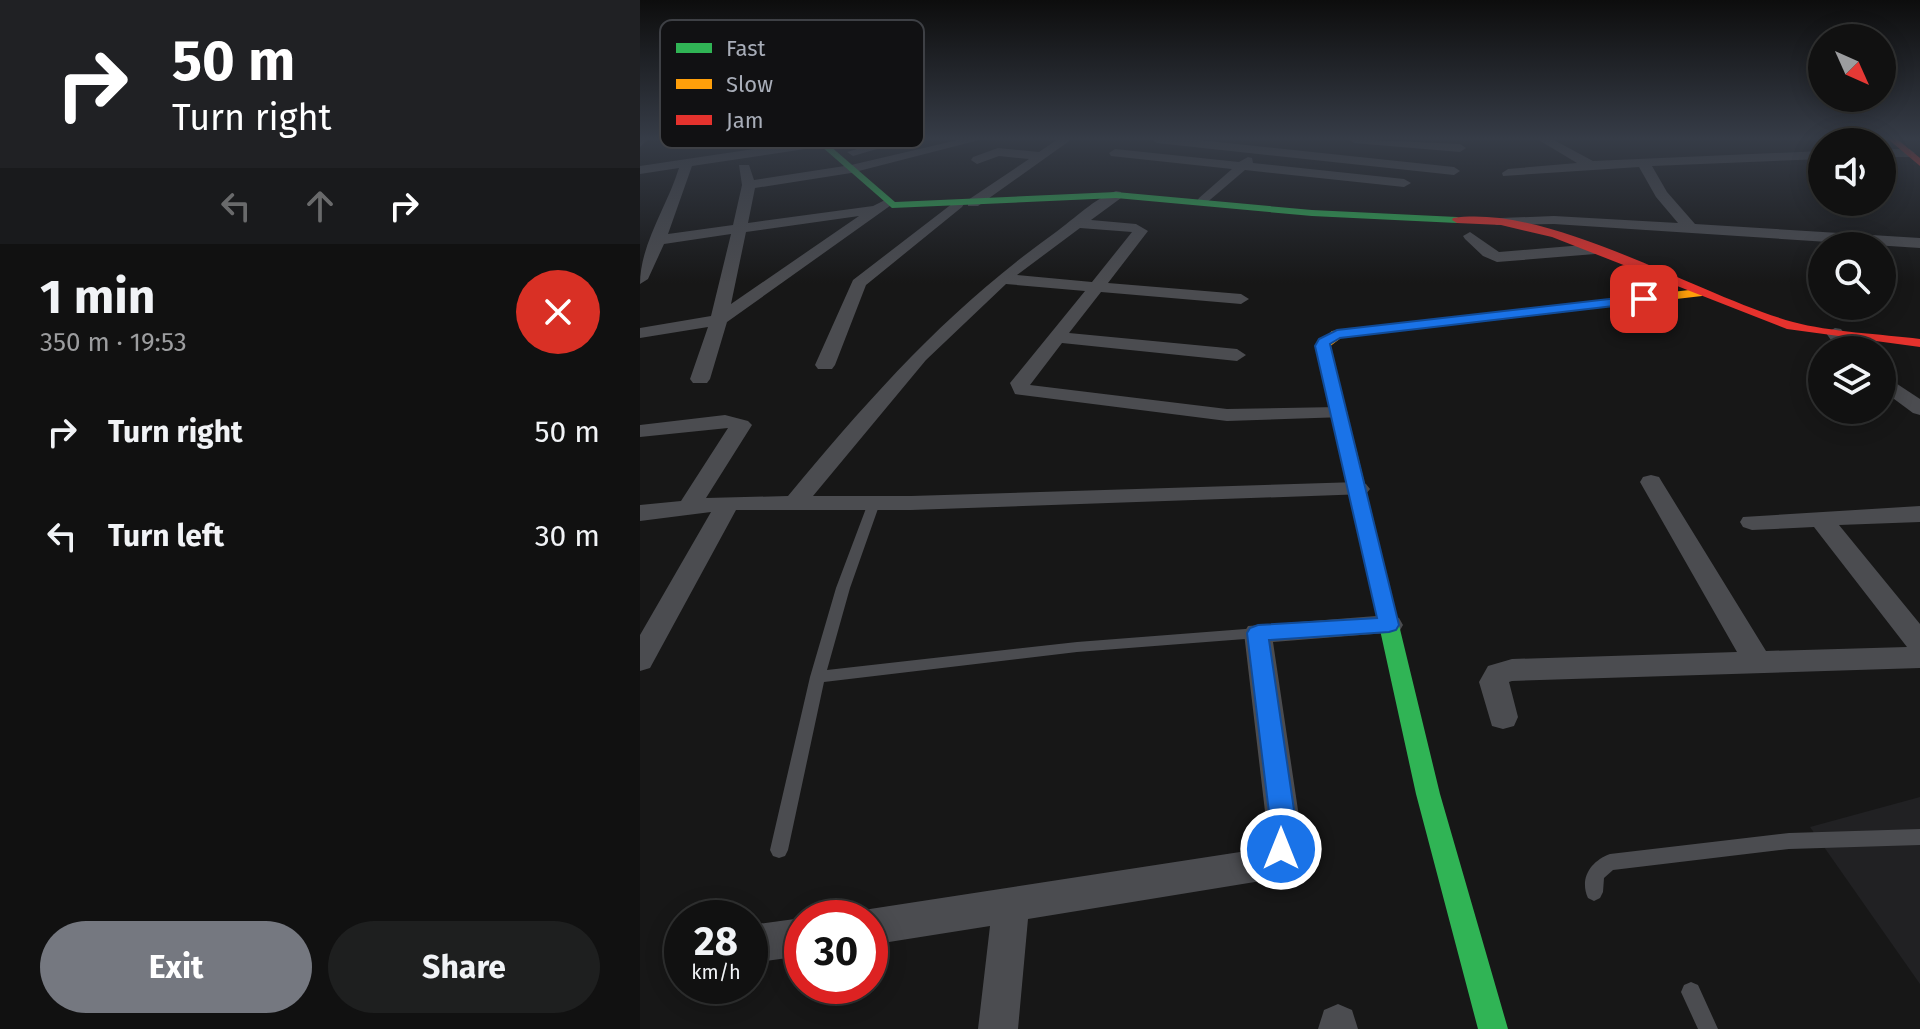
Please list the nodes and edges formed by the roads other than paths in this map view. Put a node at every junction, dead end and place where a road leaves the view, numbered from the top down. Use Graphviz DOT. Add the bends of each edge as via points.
graph roads {
  1 [pos="681,187"];
  2 [pos="749,187"];
  3 [pos="866,187"];
  4 [pos="990,187"];
  5 [pos="1220,187"];
  6 [pos="1657,187"];
  7 [pos="1116,195"];
  8 [pos="1204,201"];
  9 [pos="965,203"];
  10 [pos="882,206"];
  11 [pos="823,217"];
  12 [pos="1501,222"];
  13 [pos="1078,223"];
  14 [pos="740,229"];
  15 [pos="1691,229"];
  16 [pos="1470,236"];
  17 [pos="657,240"];
  18 [pos="1920,243"];
  19 [pos="822,248"];
  20 [pos="1595,249"];
  21 [pos="640,279"];
  22 [pos="1002,279"];
  23 [pos="1099,287"];
  24 [pos="1705,292"];
  25 [pos="1241,299"];
  26 [pos="719,320"];
  27 [pos="640,333"];
  28 [pos="1835,333"];
  29 [pos="1837,336"];
  30 [pos="1058,337"];
  31 [pos="1920,343"];
  32 [pos="1237,355"];
  33 [pos="825,365"];
  34 [pos="700,379"];
  35 [pos="1896,391"];
  36 [pos="1920,409"];
  37 [pos="1338,413"];
  38 [pos="640,431"];
  39 [pos="1651,482"];
  40 [pos="1358,489"];
  41 [pos="796,501"];
  42 [pos="728,503"];
  43 [pos="874,503"];
  44 [pos="689,507"];
  45 [pos="640,513"];
  46 [pos="1920,514"];
  47 [pos="1820,518"];
  48 [pos="1752,522"];
  49 [pos="1389,625"];
  50 [pos="1258,633"];
  51 [pos="1920,643"];
  52 [pos="1920,657"];
  53 [pos="640,660"];
  54 [pos="1758,663"];
  55 [pos="817,677"];
  56 [pos="1503,717"];
  57 [pos="1920,837"];
  58 [pos="779,850"];
  59 [pos="1594,892"];
  60 [pos="1011,907"];
  61 [pos="888,924"];
  62 [pos="1691,992"];
  63 [pos="998,1029"];
  64 [pos="1493,1029"];
  65 [pos="1708,1029"];
  1 -- 17 [label="street"];
  2 -- 14 [label="street"];
  3 -- 10 [label="street"];
  4 -- 9 [label="street"];
  5 -- 8 [label="street"];
  6 -- 15 [label="street"];
  7 -- 8 [label="street"];
  7 -- 9 [label="street"];
  7 -- 13 [label="street"];
  8 -- 12 [label="street" via="1312,213"];
  9 -- 10 [label="street"];
  9 -- 33 [label="street" via="859,283"];
  10 -- 11 [label="street"];
  10 -- 19 [label="street"];
  11 -- 14 [label="street"];
  11 -- 19 [label="street"];
  12 -- 15 [label="street" via="1542,219"];
  12 -- 20 [label="street"];
  13 -- 22 [label="street"];
  13 -- 23 [label="street" via="1140,229"];
  14 -- 17 [label="street"];
  14 -- 26 [label="street"];
  15 -- 18 [label="street"];
  16 -- 20 [label="street" via="1497,257"];
  17 -- 21 [label="street"];
  19 -- 26 [label="street"];
  20 -- 24 [label="street"];
  22 -- 23 [label="street"];
  22 -- 41 [label="street" via="917,359"];
  23 -- 25 [label="street"];
  23 -- 30 [label="street"];
  24 -- 28 [label="street" via="1792,326"];
  24 -- 37 [label="street" via="1337,334 1322,346"];
  26 -- 27 [label="street"];
  26 -- 34 [label="street"];
  28 -- 29 [label="street"];
  28 -- 31 [label="street"];
  30 -- 32 [label="street"];
  30 -- 37 [label="street" via="1020,383 1022,390 1227,415"];
  35 -- 36 [label="street"];
  37 -- 40 [label="street"];
  38 -- 44 [label="street" via="725,421 741,425"];
  39 -- 54 [label="street"];
  40 -- 43 [label="street"];
  40 -- 49 [label="street"];
  41 -- 42 [label="street"];
  41 -- 43 [label="street"];
  42 -- 44 [label="street"];
  42 -- 53 [label="street"];
  43 -- 55 [label="lane" via="847,570"];
  44 -- 45 [label="street"];
  46 -- 47 [label="street"];
  47 -- 48 [label="street"];
  47 -- 51 [label="street"];
  49 -- 50 [label="street"];
  49 -- 64 [label="street" via="1428,794"];
  50 -- 55 [label="lane" via="1077,647"];
  50 -- 60 [label="street" via="1285,837 1281,849 1261,865"];
  52 -- 54 [label="street"];
  54 -- 56 [label="street" via="1505,671 1494,682"];
  55 -- 58 [label="lane"];
  57 -- 59 [label="lane" via="1789,841 1610,862 1593,875"];
  60 -- 61 [label="street"];
  60 -- 63 [label="street"];
  62 -- 65 [label="lane"];
}
